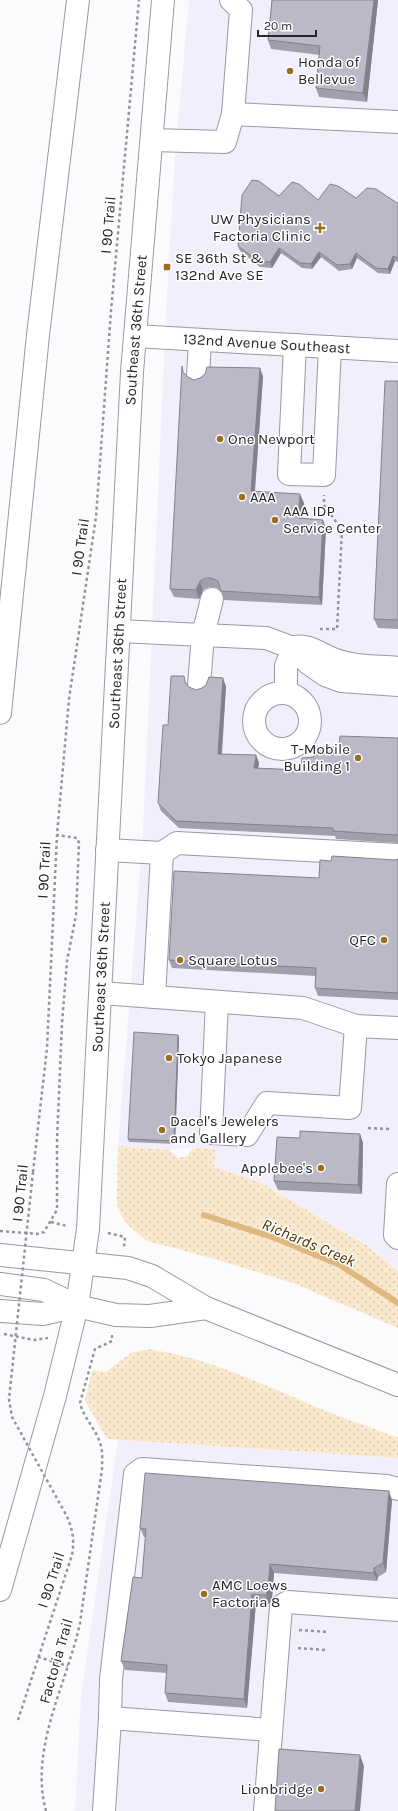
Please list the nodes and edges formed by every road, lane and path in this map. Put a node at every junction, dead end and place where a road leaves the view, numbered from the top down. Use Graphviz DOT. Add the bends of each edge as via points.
graph roads {
  1 [pos="78,0"];
  2 [pos="139,0"];
  3 [pos="163,0"];
  4 [pos="231,0"];
  5 [pos="233,114"];
  6 [pos="398,122"];
  7 [pos="152,140"];
  8 [pos="135,336"];
  9 [pos="200,340"];
  10 [pos="295,345"];
  11 [pos="330,347"];
  12 [pos="398,351"];
  13 [pos="198,376"];
  14 [pos="324,475"];
  15 [pos="212,599"];
  16 [pos="119,630"];
  17 [pos="318,631"];
  18 [pos="203,635"];
  19 [pos="293,648"];
  20 [pos="398,668"];
  21 [pos="199,685"];
  22 [pos="398,685"];
  23 [pos="286,693"];
  24 [pos="0,713"];
  25 [pos="57,835"];
  26 [pos="108,850"];
  27 [pos="162,853"];
  28 [pos="398,854"];
  29 [pos="101,993"];
  30 [pos="154,997"];
  31 [pos="217,1002"];
  32 [pos="356,1026"];
  33 [pos="398,1028"];
  34 [pos="368,1128"];
  35 [pos="391,1129"];
  36 [pos="398,1184"];
  37 [pos="51,1222"];
  38 [pos="55,1224"];
  39 [pos="0,1231"];
  40 [pos="398,1238"];
  41 [pos="0,1255"];
  42 [pos="84,1263"];
  43 [pos="0,1284"];
  44 [pos="77,1306"];
  45 [pos="206,1308"];
  46 [pos="0,1311"];
  47 [pos="0,1332"];
  48 [pos="112,1336"];
  49 [pos="52,1337"];
  50 [pos="90,1348"];
  51 [pos="95,1349"];
  52 [pos="398,1385"];
  53 [pos="398,1489"];
  54 [pos="0,1590"];
  55 [pos="398,1610"];
  56 [pos="293,1629"];
  57 [pos="328,1632"];
  58 [pos="291,1647"];
  59 [pos="326,1650"];
  60 [pos="38,1657"];
  61 [pos="68,1666"];
  62 [pos="110,1718"];
  63 [pos="18,1720"];
  64 [pos="271,1730"];
  65 [pos="46,1811"];
  66 [pos="104,1811"];
  67 [pos="265,1811"];
  1 -- 24 [label="main road" via="38,335"];
  2 -- 25 [label="path, I 90 Trail" via="111,311 96,517 69,699"];
  3 -- 7 [label="main road, Southeast 36th Street"];
  4 -- 5 [label="main road" via="241,10"];
  5 -- 6 [label="main road"];
  5 -- 7 [label="main road" via="225,142"];
  7 -- 8 [label="main road, Southeast 36th Street"];
  8 -- 9 [label="main road, 132nd Avenue Southeast"];
  8 -- 16 [label="main road, Southeast 36th Street"];
  9 -- 10 [label="main road, 132nd Avenue Southeast"];
  9 -- 13 [label="main road"];
  10 -- 11 [label="main road, 132nd Avenue Southeast"];
  10 -- 14 [label="main road" via="289,474"];
  11 -- 12 [label="main road, 132nd Avenue Southeast"];
  11 -- 14 [label="main road"];
  14 -- 17 [label="path" via="324,505 342,530 337,629 322,628"];
  15 -- 18 [label="main road"];
  16 -- 18 [label="main road"];
  16 -- 26 [label="main road, Southeast 36th Street"];
  18 -- 19 [label="main road" via="266,638"];
  18 -- 21 [label="main road"];
  19 -- 20 [label="main road" via="300,646 313,649 347,664"];
  19 -- 22 [label="main road" via="308,663 341,681"];
  19 -- 23 [label="main road" via="286,666"];
  25 -- 37 [label="path" via="72,836 77,838 79,843 76,915 67,961 62,1023 57,1210"];
  25 -- 60 [label="path, I 90 Trail, bridge" via="47,1048 9,1399 12,1417 64,1511 72,1529 74,1544"];
  26 -- 27 [label="main road"];
  26 -- 29 [label="main road, Southeast 36th Street"];
  27 -- 28 [label="main road" via="177,843"];
  27 -- 30 [label="main road"];
  29 -- 30 [label="main road"];
  29 -- 42 [label="main road, Southeast 36th Street"];
  30 -- 31 [label="main road"];
  31 -- 32 [label="main road" via="302,1008"];
  31 -- 32 [label="main road" via="211,1134 246,1135 267,1104 350,1108"];
  32 -- 33 [label="main road"];
  34 -- 35 [label="path"];
  36 -- 40 [label="main road" via="395,1235"];
  37 -- 38 [label="path"];
  37 -- 39 [label="path" via="44,1232 39,1234"];
  41 -- 42 [label="main road"];
  42 -- 44 [label="main road, Southeast 36th Street"];
  42 -- 45 [label="main road" via="128,1268 152,1276"];
  43 -- 44 [label="main road" via="44,1290"];
  44 -- 45 [label="main road" via="116,1315 150,1316"];
  44 -- 46 [label="main road" via="43,1314"];
  44 -- 54 [label="main road, Southeast 36th Street" via="55,1396"];
  45 -- 52 [label="main road"];
  47 -- 49 [label="path" via="34,1340"];
  48 -- 51 [label="path" via="112,1341"];
  50 -- 51 [label="path"];
  51 -- 61 [label="path, Factoria Trail" via="80,1403 99,1441 102,1457 80,1624"];
  53 -- 62 [label="main road" via="142,1469 135,1474 111,1679"];
  55 -- 64 [label="main road" via="288,1602 281,1606"];
  56 -- 57 [label="path"];
  58 -- 59 [label="path"];
  60 -- 61 [label="path"];
  60 -- 63 [label="path, I 90 Trail"];
  61 -- 65 [label="path, Factoria Trail" via="48,1724 43,1786"];
  62 -- 64 [label="main road"];
  62 -- 66 [label="main road"];
  64 -- 67 [label="main road"];
}
